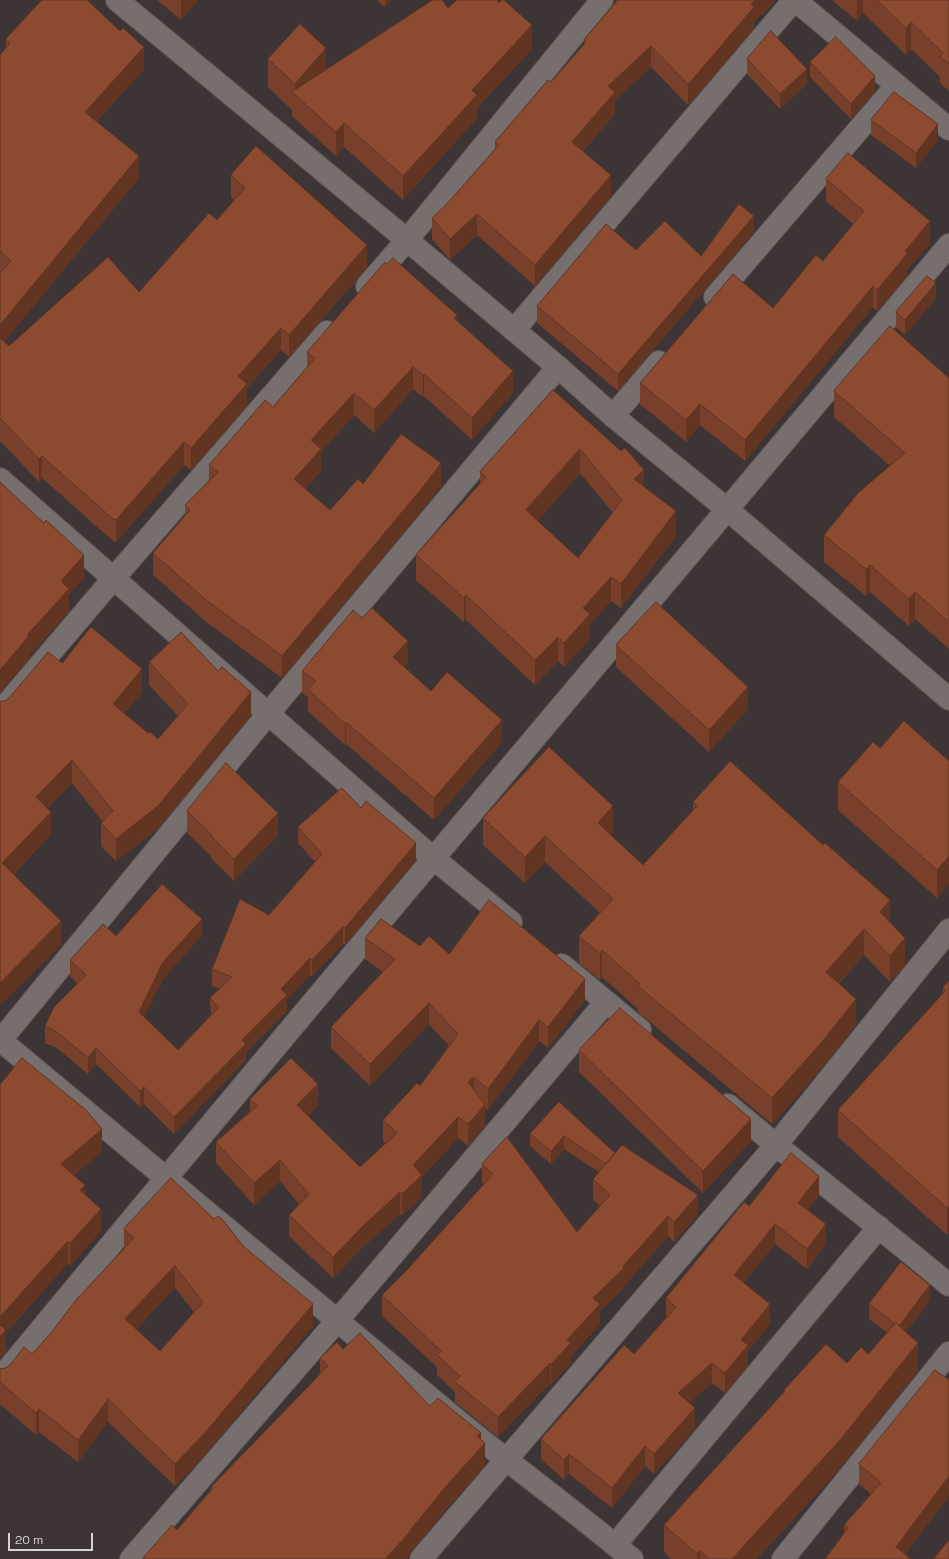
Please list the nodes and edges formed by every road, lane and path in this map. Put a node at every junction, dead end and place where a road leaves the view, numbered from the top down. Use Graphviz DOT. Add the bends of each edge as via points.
graph roads {
  1 [pos="117,0"];
  2 [pos="602,0"];
  3 [pos="794,0"];
  4 [pos="897,85"];
  5 [pos="949,129"];
  6 [pos="407,240"];
  7 [pos="949,245"];
  8 [pos="356,299"];
  9 [pos="701,314"];
  10 [pos="340,317"];
  11 [pos="514,330"];
  12 [pos="670,350"];
  13 [pos="558,366"];
  14 [pos="613,416"];
  15 [pos="0,480"];
  16 [pos="728,510"];
  17 [pos="113,579"];
  18 [pos="949,699"];
  19 [pos="0,712"];
  20 [pos="268,714"];
  21 [pos="433,858"];
  22 [pos="949,930"];
  23 [pos="529,937"];
  24 [pos="547,952"];
  25 [pos="606,1002"];
  26 [pos="0,1040"];
  27 [pos="655,1043"];
  28 [pos="715,1094"];
  29 [pos="776,1145"];
  30 [pos="166,1177"];
  31 [pos="879,1227"];
  32 [pos="949,1285"];
  33 [pos="337,1321"];
  34 [pos="949,1353"];
  35 [pos="0,1379"];
  36 [pos="506,1460"];
  37 [pos="615,1545"];
  38 [pos="131,1559"];
  39 [pos="421,1559"];
  40 [pos="632,1559"];
  41 [pos="783,1559"];
  1 -- 6 [label="street"];
  2 -- 6 [label="street"];
  3 -- 4 [label="street"];
  3 -- 11 [label="street"];
  4 -- 5 [label="street"];
  4 -- 9 [label="street"];
  6 -- 8 [label="street"];
  6 -- 11 [label="street"];
  7 -- 16 [label="street"];
  10 -- 17 [label="street"];
  11 -- 13 [label="street"];
  12 -- 14 [label="street"];
  13 -- 14 [label="street"];
  13 -- 20 [label="street"];
  14 -- 16 [label="street"];
  15 -- 17 [label="street"];
  16 -- 18 [label="street"];
  16 -- 21 [label="street"];
  17 -- 19 [label="street"];
  17 -- 20 [label="street"];
  20 -- 21 [label="street"];
  20 -- 26 [label="street"];
  21 -- 23 [label="street"];
  21 -- 30 [label="street"];
  22 -- 29 [label="street"];
  24 -- 25 [label="street"];
  25 -- 27 [label="street"];
  25 -- 33 [label="street"];
  26 -- 30 [label="street"];
  28 -- 29 [label="street"];
  29 -- 31 [label="street"];
  29 -- 36 [label="street"];
  30 -- 33 [label="street"];
  30 -- 35 [label="street"];
  31 -- 32 [label="street"];
  31 -- 37 [label="street"];
  33 -- 36 [label="street"];
  33 -- 38 [label="street"];
  34 -- 41 [label="street"];
  36 -- 37 [label="street"];
  36 -- 39 [label="street"];
  37 -- 40 [label="street"];
}
